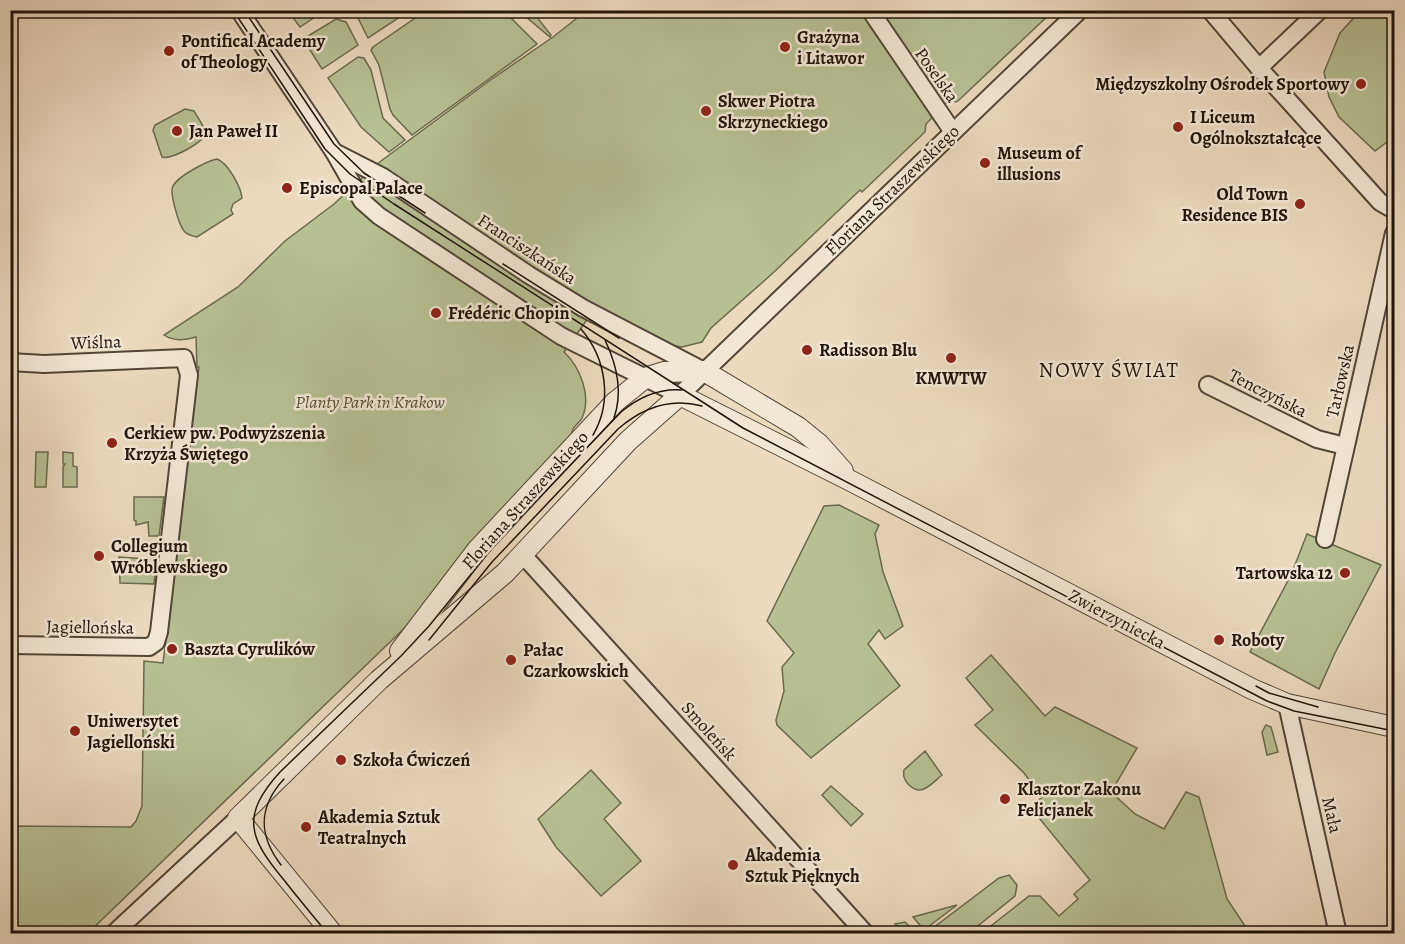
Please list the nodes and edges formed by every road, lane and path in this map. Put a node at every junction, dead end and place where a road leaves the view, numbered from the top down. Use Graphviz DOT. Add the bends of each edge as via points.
graph roads {
  1 [pos="239,10"];
  2 [pos="870,10"];
  3 [pos="1080,10"];
  4 [pos="1210,10"];
  5 [pos="1320,10"];
  6 [pos="1259,68"];
  7 [pos="953,132"];
  8 [pos="334,152"];
  9 [pos="1395,210"];
  10 [pos="1395,233"];
  11 [pos="10,362"];
  12 [pos="704,371"];
  13 [pos="645,378"];
  14 [pos="1208,385"];
  15 [pos="680,395"];
  16 [pos="1345,446"];
  17 [pos="852,481"];
  18 [pos="1325,539"];
  19 [pos="523,555"];
  20 [pos="159,632"];
  21 [pos="10,645"];
  22 [pos="379,680"];
  23 [pos="1287,704"];
  24 [pos="1395,727"];
  25 [pos="238,818"];
  26 [pos="113,933"];
  27 [pos="333,933"];
  28 [pos="866,933"];
  29 [pos="1338,933"];
  1 -- 8 [label="street, Franciszkańska"];
  2 -- 7 [label="street, Poselska"];
  3 -- 7 [label="street, Floriana Straszewskiego"];
  4 -- 6 [label="street"];
  5 -- 6 [label="street"];
  6 -- 9 [label="street" via="1380,202"];
  7 -- 12 [label="street, Floriana Straszewskiego"];
  8 -- 12 [label="street, Franciszkańska" via="382,177 583,308"];
  8 -- 13 [label="street, Franciszkańska" via="362,201 379,216 538,323"];
  10 -- 16 [label="street, Tarłowska"];
  11 -- 20 [label="street, Wiślna" via="184,358 189,375"];
  12 -- 13 [label="street, Floriana Straszewskiego" via="664,372"];
  12 -- 15 [label="street, Floriana Straszewskiego"];
  12 -- 17 [label="street, Zwierzyniecka" via="798,427"];
  13 -- 15 [label="street, Franciszkańska"];
  13 -- 22 [label="street, Floriana Straszewskiego" via="601,416 477,550"];
  14 -- 16 [label="street, Tenczyńska" via="1317,439"];
  15 -- 17 [label="street, Zwierzyniecka"];
  15 -- 19 [label="street, Floriana Straszewskiego" via="628,441"];
  16 -- 18 [label="street, Tarłowska"];
  17 -- 23 [label="street, Zwierzyniecka"];
  19 -- 22 [label="street, Floriana Straszewskiego"];
  19 -- 28 [label="street, Smoleńsk"];
  20 -- 21 [label="street, Jagiellońska" via="156,642 149,647"];
  22 -- 25 [label="street, Floriana Straszewskiego"];
  23 -- 24 [label="street, Zwierzyniecka"];
  23 -- 29 [label="street, Mała"];
  25 -- 26 [label="street, Floriana Straszewskiego"];
  25 -- 27 [label="street"];
}
